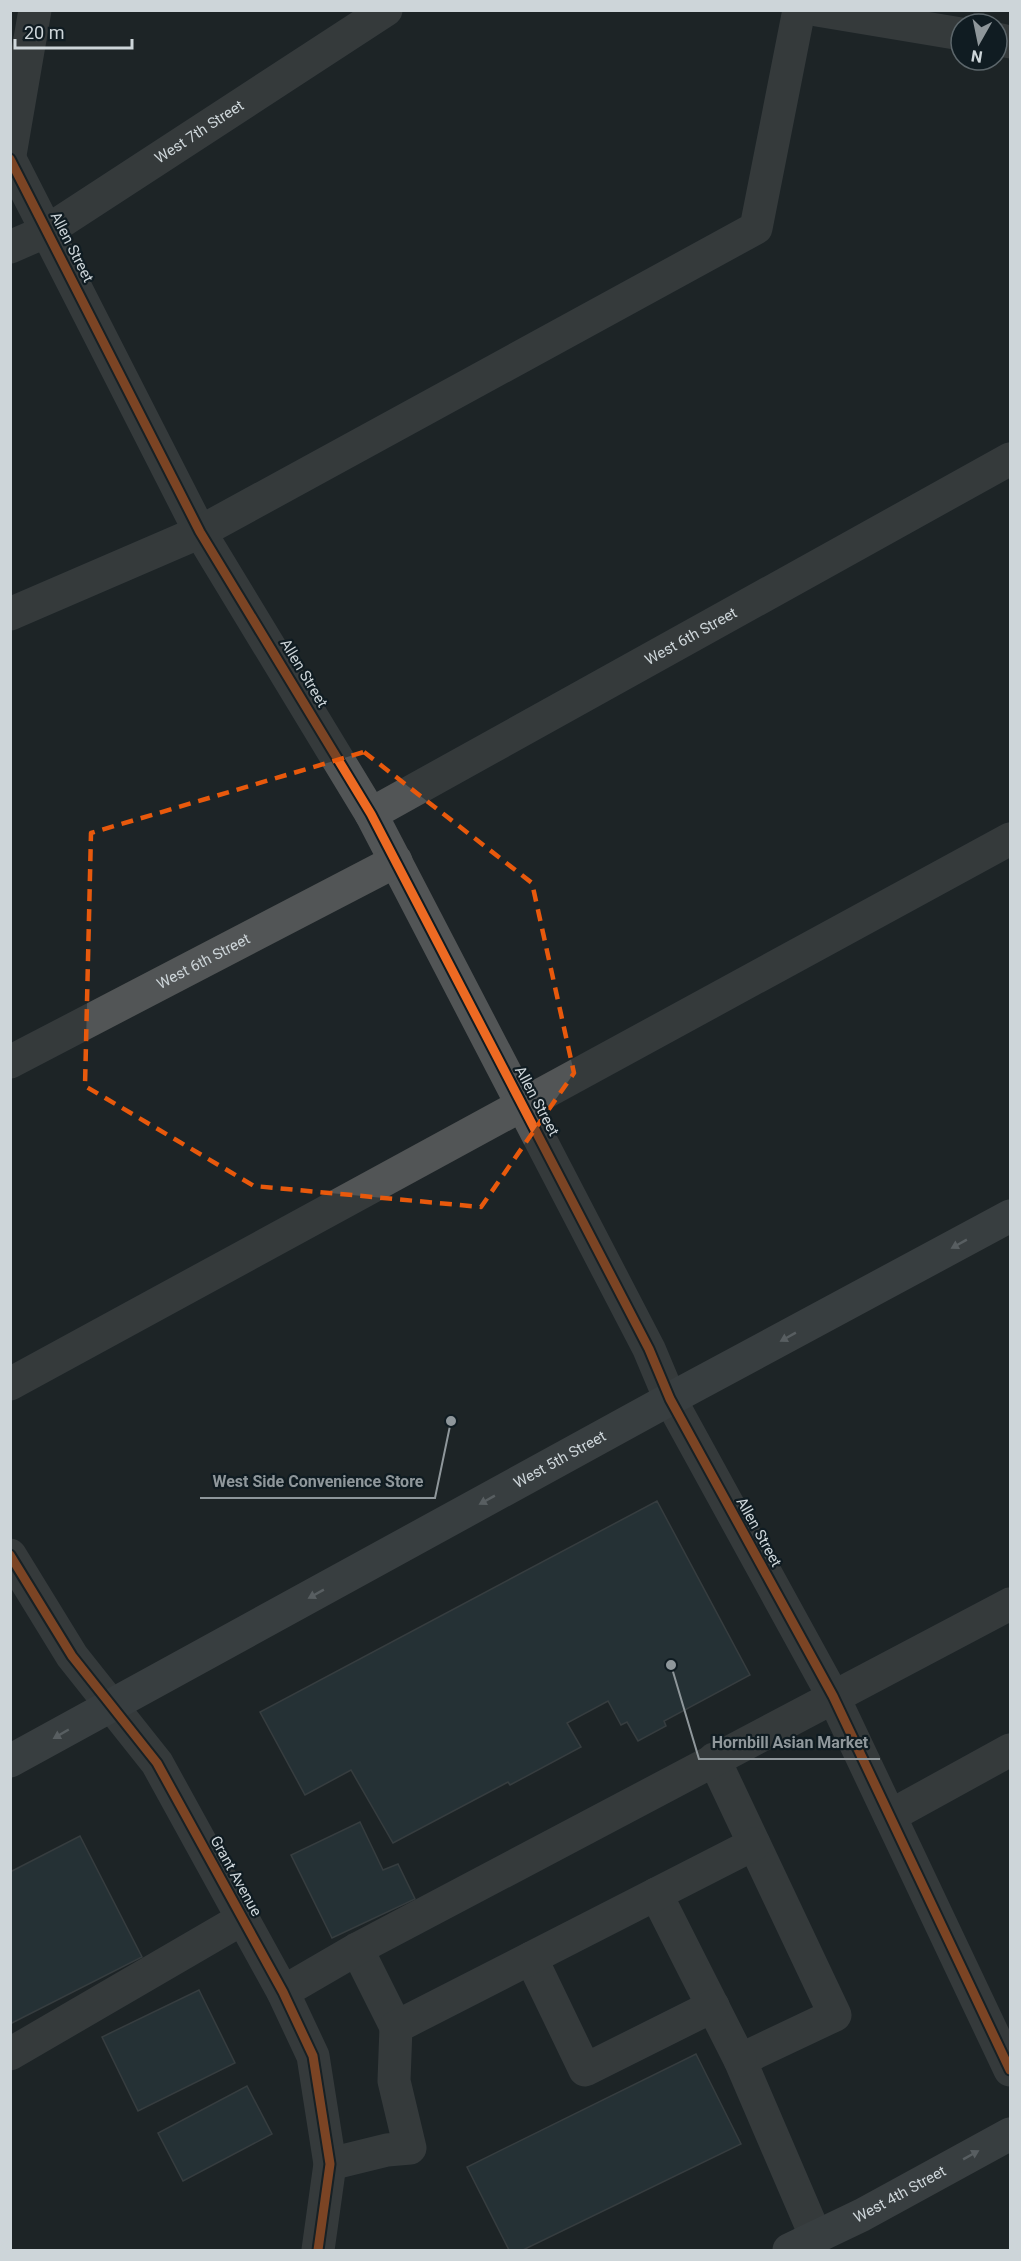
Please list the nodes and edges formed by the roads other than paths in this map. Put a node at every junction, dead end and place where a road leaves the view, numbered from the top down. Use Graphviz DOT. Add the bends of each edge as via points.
graph roads {
  1 [pos="35,10"];
  2 [pos="386,10"];
  3 [pos="800,10"];
  4 [pos="817,10"];
  5 [pos="949,32"];
  6 [pos="10,157"];
  7 [pos="10,207"];
  8 [pos="48,231"];
  9 [pos="10,247"];
  10 [pos="1011,459"];
  11 [pos="201,532"];
  12 [pos="10,614"];
  13 [pos="371,814"];
  14 [pos="1011,838"];
  15 [pos="396,861"];
  16 [pos="10,1062"];
  17 [pos="522,1106"];
  18 [pos="1011,1216"];
  19 [pos="10,1384"];
  20 [pos="670,1399"];
  21 [pos="10,1555"];
  22 [pos="1011,1604"];
  23 [pos="832,1696"];
  24 [pos="111,1705"];
  25 [pos="1011,1750"];
  26 [pos="714,1759"];
  27 [pos="10,1761"];
  28 [pos="890,1816"];
  29 [pos="754,1844"];
  30 [pos="656,1894"];
  31 [pos="242,1919"];
  32 [pos="357,1949"];
  33 [pos="531,1958"];
  34 [pos="283,1992"];
  35 [pos="713,2006"];
  36 [pos="396,2027"];
  37 [pos="10,2054"];
  38 [pos="740,2060"];
  39 [pos="1011,2070"];
  40 [pos="1011,2134"];
  41 [pos="330,2164"];
  42 [pos="803,2244"];
  43 [pos="318,2250"];
  1 -- 6 [label="street, Allen Street"];
  2 -- 8 [label="street, West 7th Street"];
  3 -- 11 [label="street" via="756,228"];
  4 -- 5 [label="street"];
  6 -- 8 [label="street, Allen Street"];
  7 -- 8 [label="street"];
  8 -- 9 [label="street, West 7th Street"];
  8 -- 11 [label="street, Allen Street"];
  10 -- 13 [label="street, West 6th Street"];
  11 -- 12 [label="street"];
  11 -- 13 [label="street, Allen Street"];
  13 -- 15 [label="street, Allen Street"];
  14 -- 17 [label="street"];
  15 -- 16 [label="street, West 6th Street"];
  15 -- 17 [label="street, Allen Street"];
  17 -- 19 [label="street"];
  17 -- 20 [label="street, Allen Street" via="649,1349"];
  18 -- 20 [label="main road, West 5th Street, one-way"];
  20 -- 23 [label="street, Allen Street"];
  20 -- 24 [label="main road, West 5th Street, one-way"];
  21 -- 24 [label="street, Grant Avenue" via="72,1656"];
  22 -- 23 [label="street"];
  23 -- 26 [label="street"];
  23 -- 28 [label="street, Allen Street"];
  24 -- 27 [label="main road, one-way"];
  24 -- 31 [label="street, Grant Avenue" via="157,1763"];
  25 -- 28 [label="street"];
  26 -- 29 [label="street"];
  26 -- 32 [label="street"];
  28 -- 39 [label="street, Allen Street"];
  29 -- 30 [label="street"];
  29 -- 38 [label="street" via="835,2015"];
  30 -- 33 [label="street"];
  30 -- 35 [label="street"];
  31 -- 34 [label="street, Grant Avenue"];
  31 -- 37 [label="street"];
  32 -- 34 [label="street"];
  32 -- 36 [label="street"];
  33 -- 35 [label="street" via="585,2070"];
  33 -- 36 [label="street"];
  34 -- 41 [label="street, Grant Avenue" via="313,2056"];
  35 -- 38 [label="street"];
  36 -- 41 [label="street" via="394,2081 410,2148"];
  38 -- 42 [label="street"];
  42 -- 40 [label="main road, West 4th Street, one-way"];
  41 -- 43 [label="street, Grant Avenue"];
}
